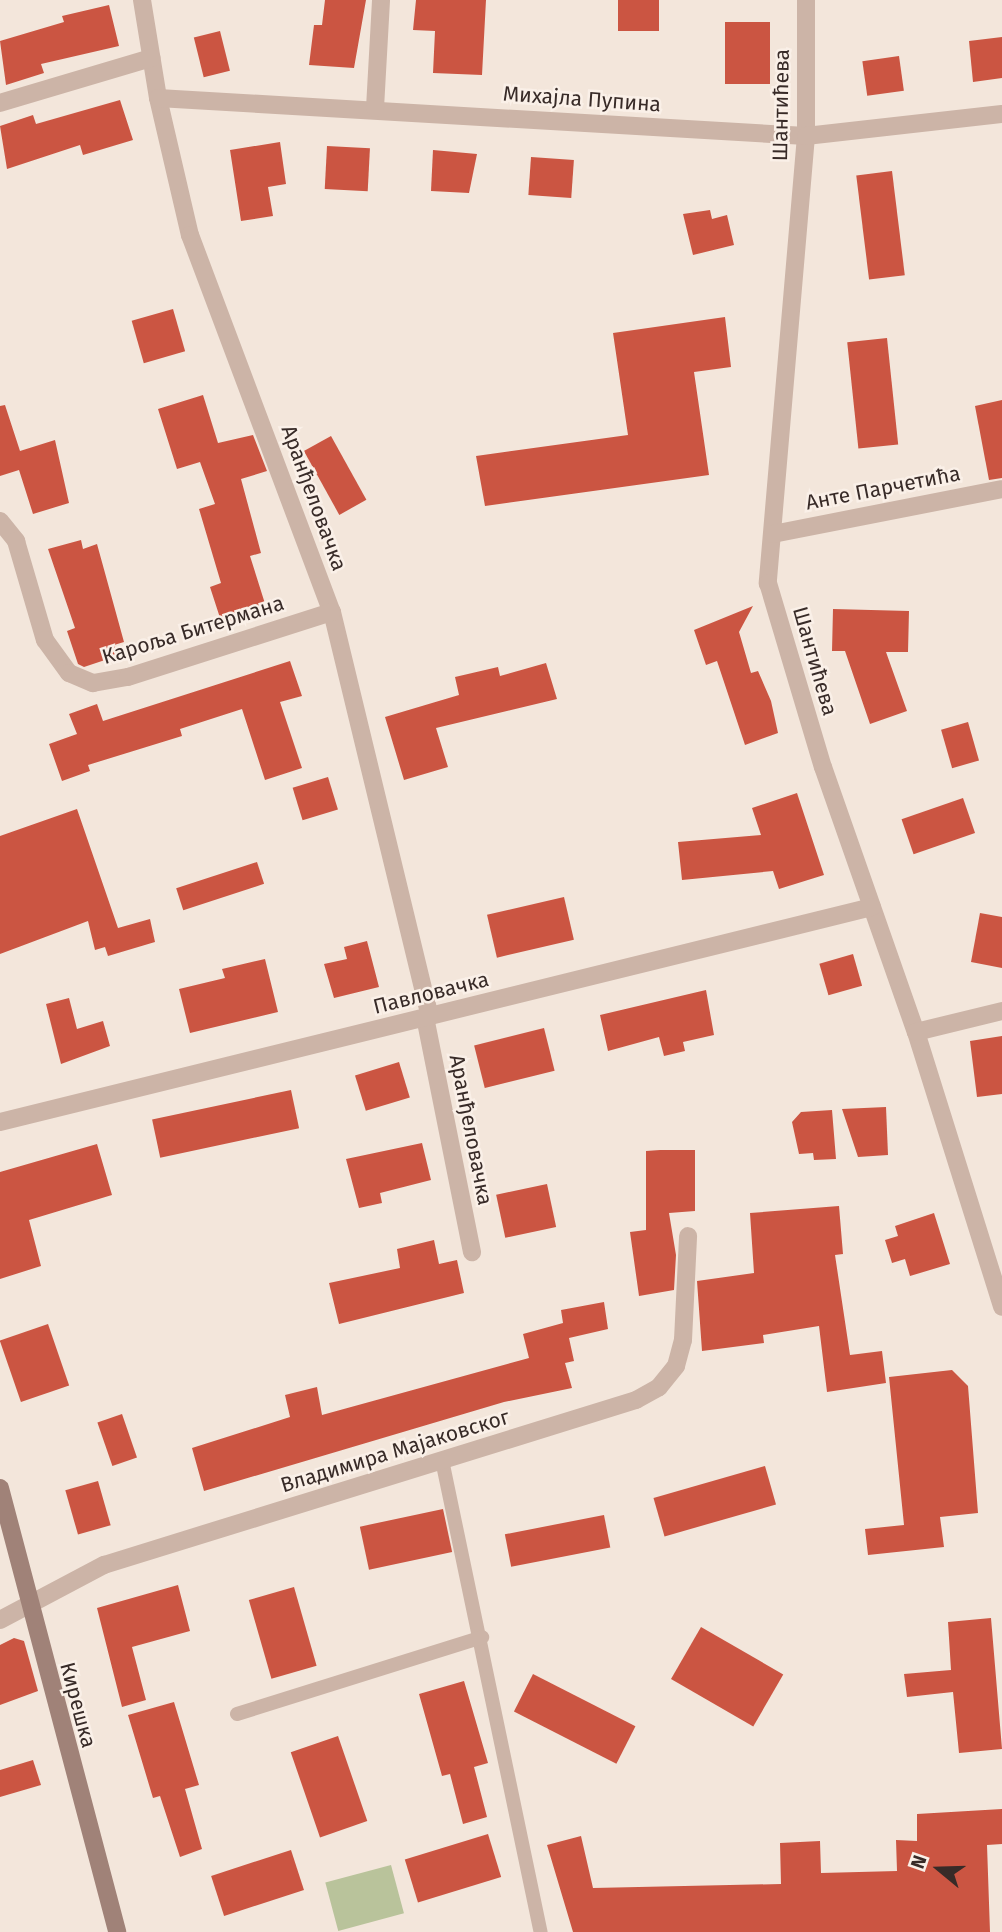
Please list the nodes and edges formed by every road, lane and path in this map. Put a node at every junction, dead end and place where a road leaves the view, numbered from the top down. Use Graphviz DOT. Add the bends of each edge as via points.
graph roads {
  1 [pos="142,0"];
  2 [pos="381,0"];
  3 [pos="806,0"];
  4 [pos="151,58"];
  5 [pos="158,98"];
  6 [pos="0,103"];
  7 [pos="375,108"];
  8 [pos="1002,114"];
  9 [pos="806,136"];
  10 [pos="1002,489"];
  11 [pos="0,520"];
  12 [pos="773,534"];
  13 [pos="332,612"];
  14 [pos="872,907"];
  15 [pos="1002,1011"];
  16 [pos="428,1017"];
  17 [pos="916,1032"];
  18 [pos="0,1122"];
  19 [pos="688,1236"];
  20 [pos="472,1252"];
  21 [pos="1002,1307"];
  22 [pos="442,1460"];
  23 [pos="0,1488"];
  24 [pos="29,1606"];
  25 [pos="0,1620"];
  26 [pos="482,1637"];
  27 [pos="237,1714"];
  28 [pos="117,1932"];
  29 [pos="541,1932"];
  1 -- 4 [label="street, Аранђеловачка"];
  2 -- 7 [label="street"];
  3 -- 9 [label="street, Шантићева"];
  4 -- 5 [label="street, Аранђеловачка"];
  4 -- 6 [label="street"];
  5 -- 7 [label="street, Михајла Пупина"];
  5 -- 13 [label="street, Аранђеловачка" via="190,235"];
  7 -- 9 [label="street, Михајла Пупина"];
  8 -- 9 [label="street, Михајла Пупина"];
  9 -- 12 [label="street, Шантићева"];
  10 -- 12 [label="street, Анте Парчетића"];
  11 -- 13 [label="street, Кароља Битермана" via="16,541 46,640 69,673 93,683 128,677"];
  12 -- 14 [label="street, Шантићева" via="768,583 823,767"];
  13 -- 16 [label="street, Аранђеловачка"];
  14 -- 16 [label="street, Павловачка"];
  14 -- 17 [label="street, Шантићева"];
  15 -- 17 [label="street"];
  16 -- 18 [label="street, Павловачка"];
  16 -- 20 [label="street, Аранђеловачка"];
  17 -- 21 [label="street, Шантићева"];
  19 -- 22 [label="street, Владимира Мајаковског" via="683,1340 676,1366 659,1387 636,1400"];
  22 -- 24 [label="street, Владимира Мајаковског" via="104,1565"];
  22 -- 26 [label="lane"];
  23 -- 24 [label="street, Кирешка"];
  24 -- 25 [label="street, Владимира Мајаковског"];
  24 -- 28 [label="street, Кирешка"];
  26 -- 27 [label="lane"];
  26 -- 29 [label="lane"];
}
